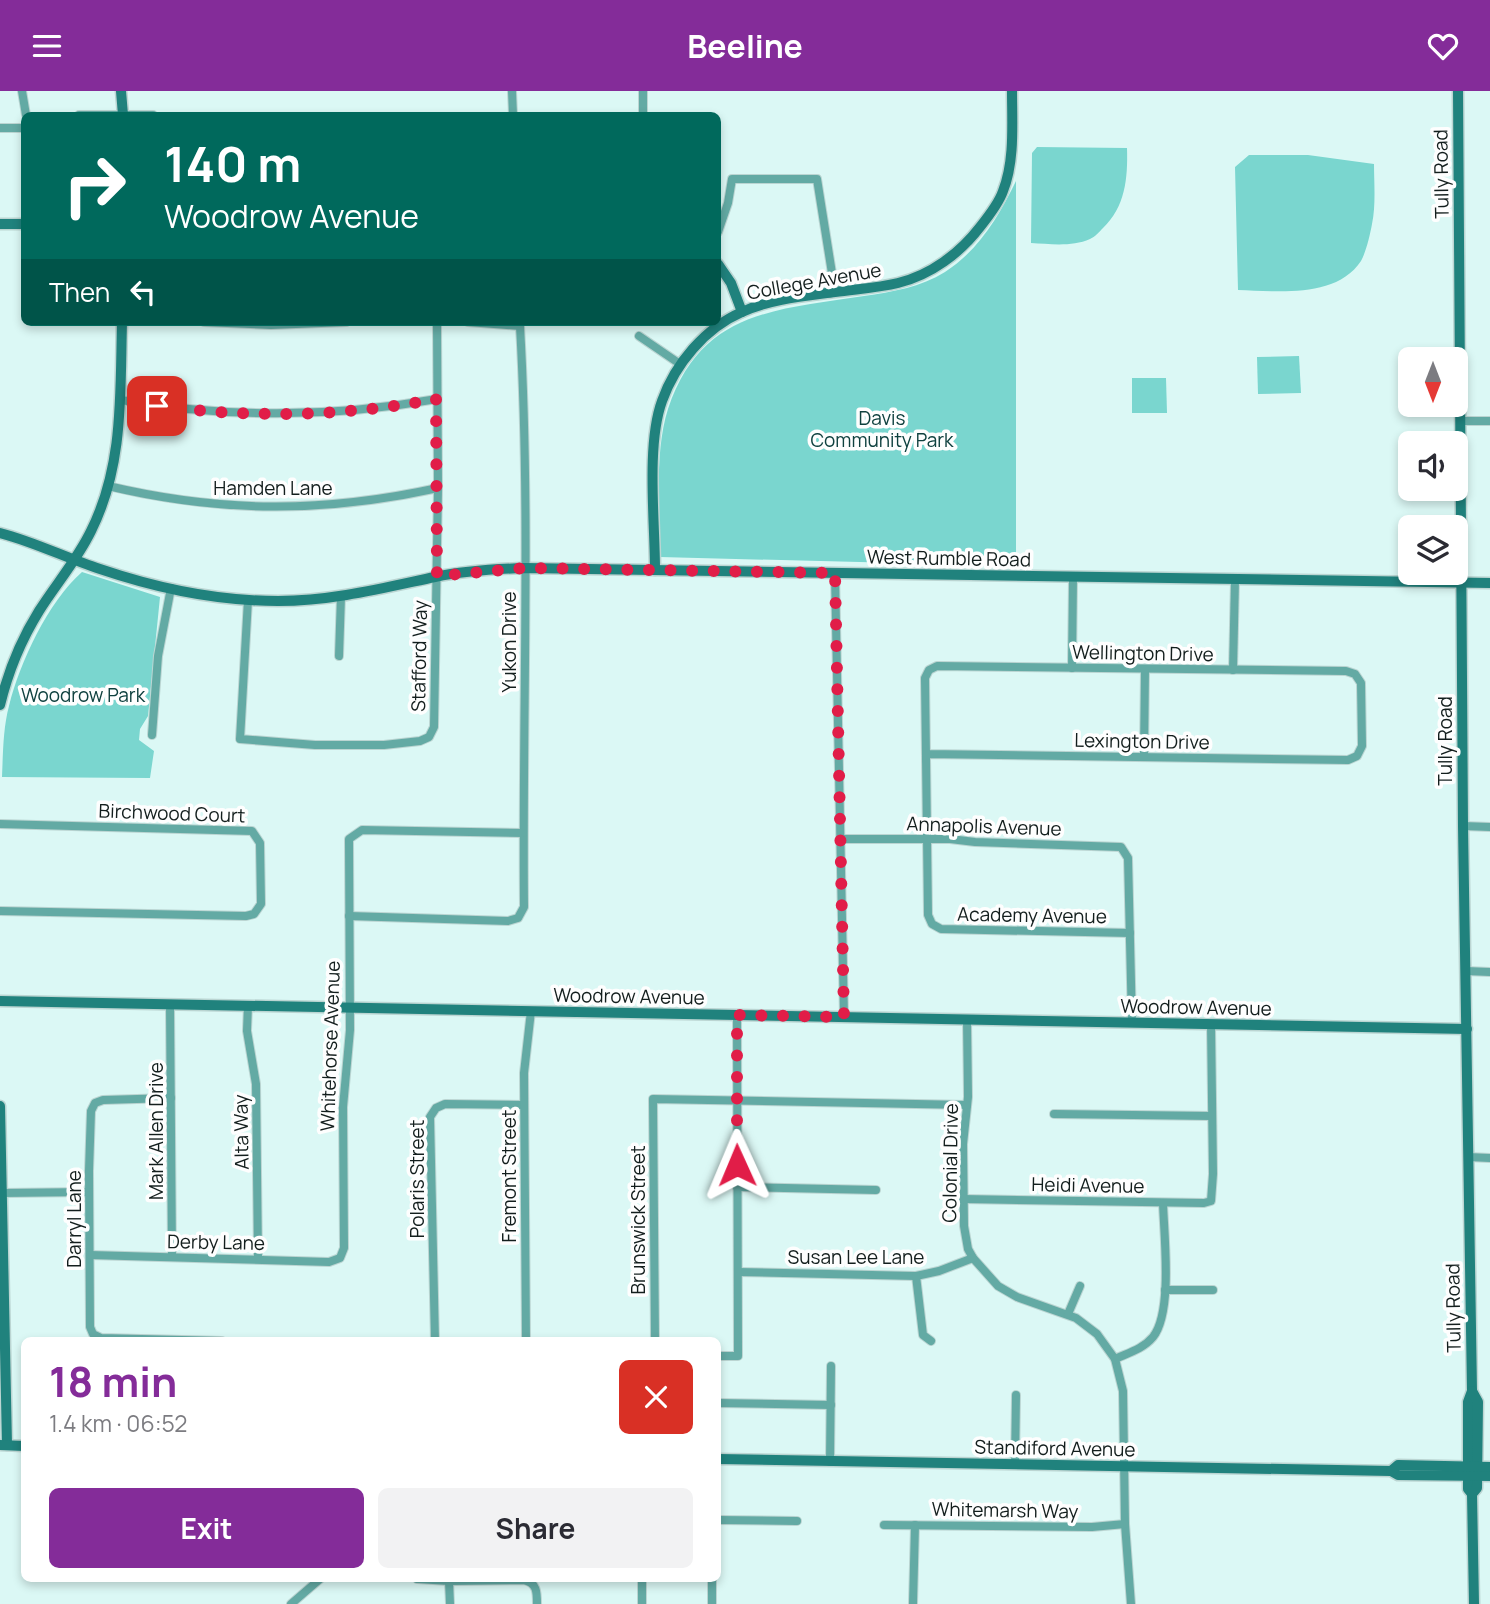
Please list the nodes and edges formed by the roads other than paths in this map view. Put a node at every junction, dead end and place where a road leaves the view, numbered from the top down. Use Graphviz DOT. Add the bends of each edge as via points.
graph roads {
  1 [pos="22,91"];
  2 [pos="121,91"];
  3 [pos="512,91"];
  4 [pos="643,91"];
  5 [pos="1012,91"];
  6 [pos="1458,91"];
  7 [pos="26,112"];
  8 [pos="122,112"];
  9 [pos="513,112"];
  10 [pos="643,112"];
  11 [pos="0,128"];
  12 [pos="21,128"];
  13 [pos="721,223"];
  14 [pos="0,224"];
  15 [pos="21,225"];
  16 [pos="721,268"];
  17 [pos="835,292"];
  18 [pos="741,312"];
  19 [pos="122,326"];
  20 [pos="437,326"];
  21 [pos="520,326"];
  22 [pos="720,326"];
  23 [pos="721,326"];
  24 [pos="639,336"];
  25 [pos="680,364"];
  26 [pos="436,399"];
  27 [pos="121,400"];
  28 [pos="1460,421"];
  29 [pos="1490,421"];
  30 [pos="108,486"];
  31 [pos="438,488"];
  32 [pos="1462,515"];
  33 [pos="0,533"];
  34 [pos="75,561"];
  35 [pos="525,568"];
  36 [pos="655,570"];
  37 [pos="835,573"];
  38 [pos="437,576"];
  39 [pos="1073,577"];
  40 [pos="1235,580"];
  41 [pos="1398,582"];
  42 [pos="1468,583"];
  43 [pos="1490,583"];
  44 [pos="1463,585"];
  45 [pos="171,588"];
  46 [pos="341,597"];
  47 [pos="248,600"];
  48 [pos="338,656"];
  49 [pos="1072,668"];
  50 [pos="1145,669"];
  51 [pos="1233,670"];
  52 [pos="0,705"];
  53 [pos="152,735"];
  54 [pos="926,754"];
  55 [pos="1357,756"];
  56 [pos="1144,757"];
  57 [pos="0,824"];
  58 [pos="1463,826"];
  59 [pos="1490,827"];
  60 [pos="523,833"];
  61 [pos="927,838"];
  62 [pos="841,839"];
  63 [pos="0,911"];
  64 [pos="349,916"];
  65 [pos="1130,933"];
  66 [pos="1466,971"];
  67 [pos="1490,972"];
  68 [pos="0,1001"];
  69 [pos="170,1004"];
  70 [pos="248,1005"];
  71 [pos="350,1008"];
  72 [pos="531,1011"];
  73 [pos="737,1015"];
  74 [pos="844,1017"];
  75 [pos="967,1019"];
  76 [pos="1132,1023"];
  77 [pos="1211,1024"];
  78 [pos="1467,1029"];
  79 [pos="171,1098"];
  80 [pos="736,1101"];
  81 [pos="524,1105"];
  82 [pos="967,1105"];
  83 [pos="0,1106"];
  84 [pos="1054,1114"];
  85 [pos="1212,1116"];
  86 [pos="1468,1157"];
  87 [pos="1490,1158"];
  88 [pos="737,1187"];
  89 [pos="876,1190"];
  90 [pos="89,1192"];
  91 [pos="1,1193"];
  92 [pos="963,1199"];
  93 [pos="1163,1203"];
  94 [pos="90,1255"];
  95 [pos="172,1257"];
  96 [pos="340,1258"];
  97 [pos="972,1258"];
  98 [pos="258,1259"];
  99 [pos="738,1272"];
  100 [pos="916,1276"];
  101 [pos="1080,1286"];
  102 [pos="1165,1290"];
  103 [pos="1213,1290"];
  104 [pos="1068,1314"];
  105 [pos="99,1337"];
  106 [pos="435,1337"];
  107 [pos="526,1337"];
  108 [pos="655,1337"];
  109 [pos="931,1341"];
  110 [pos="721,1356"];
  111 [pos="1115,1359"];
  112 [pos="831,1366"];
  113 [pos="1016,1395"];
  114 [pos="721,1403"];
  115 [pos="831,1405"];
  116 [pos="3,1445"];
  117 [pos="21,1446"];
  118 [pos="721,1459"];
  119 [pos="830,1462"];
  120 [pos="1014,1465"];
  121 [pos="1124,1467"];
  122 [pos="1490,1467"];
  123 [pos="1473,1471"];
  124 [pos="1490,1476"];
  125 [pos="721,1520"];
  126 [pos="797,1521"];
  127 [pos="1125,1524"];
  128 [pos="884,1525"];
  129 [pos="915,1525"];
  130 [pos="317,1582"];
  131 [pos="449,1582"];
  132 [pos="528,1582"];
  133 [pos="642,1582"];
  134 [pos="712,1582"];
  135 [pos="291,1604"];
  136 [pos="450,1604"];
  137 [pos="537,1604"];
  138 [pos="642,1604"];
  139 [pos="712,1604"];
  140 [pos="914,1604"];
  141 [pos="1130,1604"];
  142 [pos="1474,1604"];
  1 -- 7 [label="street"];
  2 -- 8 [label="street"];
  3 -- 9 [label="street"];
  4 -- 10 [label="street"];
  5 -- 17 [label="street, College Avenue" via="1011,154 1003,192 967,244 911,279"];
  6 -- 28 [label="street, Tully Road"];
  11 -- 12 [label="street"];
  13 -- 17 [label="street" via="732,179 817,179"];
  14 -- 15 [label="street"];
  16 -- 18 [label="street"];
  17 -- 18 [label="street, College Avenue"];
  18 -- 23 [label="street, College Avenue"];
  19 -- 27 [label="street"];
  20 -- 26 [label="street, Stafford Way"];
  21 -- 35 [label="street, Yukon Drive"];
  22 -- 25 [label="street, College Avenue"];
  24 -- 25 [label="street"];
  25 -- 36 [label="street, College Avenue" via="662,399 655,430"];
  26 -- 27 [label="street" via="338,413 262,415"];
  26 -- 31 [label="street, Stafford Way"];
  27 -- 30 [label="street"];
  28 -- 29 [label="street"];
  28 -- 32 [label="street, Tully Road"];
  30 -- 31 [label="street, Hamden Lane" via="201,503 270,508 367,502"];
  30 -- 34 [label="street"];
  31 -- 38 [label="street, Stafford Way"];
  33 -- 34 [label="street, West Rumble Road"];
  34 -- 45 [label="street, West Rumble Road"];
  34 -- 52 [label="street" via="30,627"];
  35 -- 36 [label="street, West Rumble Road"];
  35 -- 38 [label="street, West Rumble Road"];
  35 -- 60 [label="street, Yukon Drive"];
  36 -- 37 [label="street, West Rumble Road"];
  37 -- 39 [label="street, West Rumble Road"];
  37 -- 62 [label="street"];
  38 -- 46 [label="street, West Rumble Road"];
  38 -- 47 [label="street, Stafford Way" via="434,726 429,737 420,741 349,746 240,739"];
  39 -- 40 [label="street, West Rumble Road"];
  39 -- 49 [label="street"];
  40 -- 41 [label="street, West Rumble Road"];
  40 -- 51 [label="street"];
  42 -- 43 [label="street, West Rumble Road"];
  44 -- 58 [label="street, Tully Road"];
  45 -- 47 [label="street, West Rumble Road"];
  45 -- 53 [label="street" via="158,656"];
  46 -- 47 [label="street, West Rumble Road"];
  46 -- 48 [label="street"];
  49 -- 50 [label="street, Wellington Drive"];
  49 -- 54 [label="street, Wellington Drive" via="937,666 929,670 925,678"];
  50 -- 51 [label="street, Wellington Drive"];
  50 -- 56 [label="street"];
  51 -- 55 [label="street, Wellington Drive" via="1346,671 1357,676 1362,746"];
  54 -- 56 [label="street, Lexington Drive"];
  54 -- 61 [label="street"];
  55 -- 56 [label="street, Lexington Drive" via="1348,760"];
  57 -- 63 [label="street, Birchwood Court" via="252,831 260,843 261,898 259,909 246,916"];
  58 -- 59 [label="street"];
  58 -- 66 [label="street, Tully Road"];
  60 -- 64 [label="street, Whitehorse Avenue" via="362,830 352,835 348,844"];
  60 -- 64 [label="street, Yukon Drive" via="524,907 519,916 508,921"];
  61 -- 62 [label="street, Annapolis Avenue"];
  61 -- 65 [label="street, Annapolis Avenue" via="1125,850"];
  61 -- 65 [label="street, Academy Avenue" via="928,915 941,929"];
  62 -- 74 [label="street"];
  64 -- 71 [label="street, Whitehorse Avenue"];
  65 -- 76 [label="street"];
  66 -- 67 [label="street"];
  66 -- 78 [label="street, Tully Road"];
  68 -- 69 [label="street, Woodrow Avenue"];
  69 -- 70 [label="street, Woodrow Avenue"];
  69 -- 79 [label="street, Mark Allen Drive"];
  70 -- 71 [label="street, Woodrow Avenue"];
  70 -- 98 [label="street, Alta Way" via="247,1031 256,1084"];
  71 -- 72 [label="street, Woodrow Avenue"];
  71 -- 96 [label="street, Whitehorse Avenue" via="343,1107 344,1248"];
  72 -- 73 [label="street, Woodrow Avenue"];
  72 -- 81 [label="street, Fremont Street"];
  73 -- 74 [label="street, Woodrow Avenue"];
  73 -- 80 [label="street"];
  74 -- 75 [label="street, Woodrow Avenue"];
  75 -- 76 [label="street, Woodrow Avenue"];
  75 -- 82 [label="street, Colonial Drive"];
  76 -- 77 [label="street, Woodrow Avenue"];
  77 -- 78 [label="street, Woodrow Avenue"];
  77 -- 85 [label="street"];
  78 -- 86 [label="street, Tully Road"];
  79 -- 90 [label="street, Darryl Lane" via="95,1103"];
  79 -- 95 [label="street, Mark Allen Drive"];
  80 -- 82 [label="street"];
  80 -- 88 [label="street"];
  80 -- 108 [label="street, Brunswick Street" via="653,1099"];
  81 -- 106 [label="street, Polaris Street" via="445,1104 430,1117"];
  81 -- 107 [label="street, Fremont Street"];
  82 -- 92 [label="street, Colonial Drive"];
  83 -- 91 [label="street"];
  84 -- 85 [label="street"];
  85 -- 93 [label="street, Heidi Avenue" via="1211,1201"];
  86 -- 87 [label="street"];
  86 -- 123 [label="street, Tully Road" via="1472,1391 1478,1402"];
  88 -- 89 [label="street"];
  88 -- 99 [label="street"];
  90 -- 91 [label="street"];
  90 -- 94 [label="street, Darryl Lane"];
  91 -- 116 [label="street"];
  92 -- 93 [label="street, Heidi Avenue"];
  92 -- 97 [label="street, Colonial Drive" via="965,1237"];
  93 -- 102 [label="street"];
  94 -- 95 [label="street, Derby Lane"];
  94 -- 105 [label="street, Darryl Lane" via="90,1327"];
  95 -- 98 [label="street, Derby Lane"];
  96 -- 98 [label="street, Derby Lane" via="329,1262"];
  97 -- 100 [label="street, Susan Lee Lane"];
  97 -- 104 [label="street, Colonial Drive" via="1005,1291"];
  99 -- 100 [label="street, Susan Lee Lane"];
  99 -- 110 [label="street" via="738,1356"];
  100 -- 109 [label="street" via="923,1335"];
  101 -- 104 [label="street"];
  102 -- 103 [label="street"];
  102 -- 111 [label="street" via="1164,1310 1152,1338"];
  104 -- 111 [label="street, Colonial Drive" via="1097,1334"];
  111 -- 121 [label="street, Colonial Drive" via="1124,1391"];
  112 -- 115 [label="street"];
  113 -- 120 [label="street"];
  114 -- 115 [label="street"];
  115 -- 119 [label="street"];
  116 -- 117 [label="street"];
  118 -- 119 [label="street, Standiford Avenue"];
  119 -- 120 [label="street, Standiford Avenue"];
  120 -- 121 [label="street, Standiford Avenue"];
  121 -- 123 [label="street, Standiford Avenue" via="1391,1471 1398,1465"];
  121 -- 127 [label="street, Colonial Drive"];
  122 -- 123 [label="street, Standiford Avenue"];
  123 -- 124 [label="street, Standiford Avenue"];
  123 -- 142 [label="street, Tully Road" via="1477,1490 1472,1494"];
  125 -- 126 [label="street"];
  127 -- 129 [label="street, Whitemarsh Way"];
  127 -- 141 [label="street, Colonial Drive"];
  128 -- 129 [label="street, Whitemarsh Way"];
  129 -- 140 [label="street"];
  130 -- 135 [label="street"];
  131 -- 136 [label="street"];
  132 -- 137 [label="street" via="537,1591"];
  133 -- 138 [label="street"];
  134 -- 139 [label="street"];
}
